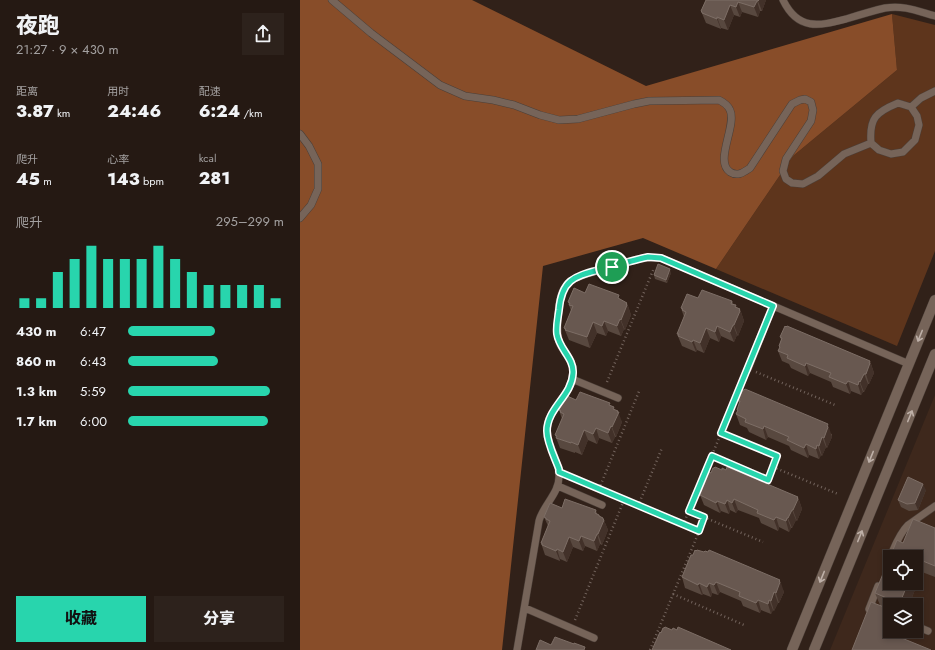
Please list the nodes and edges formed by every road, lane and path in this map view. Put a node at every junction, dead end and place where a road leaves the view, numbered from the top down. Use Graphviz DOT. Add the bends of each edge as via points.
graph roads {
  1 [pos="332,0"];
  2 [pos="783,0"];
  3 [pos="935,16"];
  4 [pos="935,91"];
  5 [pos="911,107"];
  6 [pos="300,134"];
  7 [pos="871,142"];
  8 [pos="300,218"];
  9 [pos="658,258"];
  10 [pos="935,300"];
  11 [pos="773,306"];
  12 [pos="935,354"];
  13 [pos="909,364"];
  14 [pos="748,368"];
  15 [pos="572,379"];
  16 [pos="640,389"];
  17 [pos="603,392"];
  18 [pos="618,398"];
  19 [pos="835,405"];
  20 [pos="721,433"];
  21 [pos="662,448"];
  22 [pos="712,456"];
  23 [pos="773,467"];
  24 [pos="559,472"];
  25 [pos="558,486"];
  26 [pos="599,489"];
  27 [pos="838,494"];
  28 [pos="624,500"];
  29 [pos="602,505"];
  30 [pos="638,506"];
  31 [pos="935,506"];
  32 [pos="689,511"];
  33 [pos="704,517"];
  34 [pos="683,525"];
  35 [pos="699,531"];
  36 [pos="763,542"];
  37 [pos="893,550"];
  38 [pos="881,579"];
  39 [pos="673,594"];
  40 [pos="524,608"];
  41 [pos="867,614"];
  42 [pos="744,625"];
  43 [pos="572,628"];
  44 [pos="923,629"];
  45 [pos="928,631"];
  46 [pos="594,638"];
  47 [pos="517,650"];
  48 [pos="650,650"];
  49 [pos="792,650"];
  50 [pos="814,650"];
  1 -- 7 [label="lane" via="440,85 465,96 514,105 559,120 578,119 649,101 719,100 730,110 732,122 725,163 728,171 734,174 750,168 792,104 800,100 811,102 813,110 811,121 786,159 783,171 786,179 792,183 803,184 818,176 844,154"];
  2 -- 3 [label="lane" via="794,16 811,24 827,24 892,7"];
  4 -- 5 [label="lane"];
  5 -- 7 [label="lane" via="898,103 885,108 874,117 870,130"];
  5 -- 7 [label="lane" via="919,125 915,140 903,152 891,154 880,150"];
  6 -- 8 [label="lane" via="318,164 318,189 311,205"];
  9 -- 11 [label="lane"];
  9 -- 15 [label="lane" via="642,258 580,276 565,286 560,300 557,334 560,345 570,360"];
  9 -- 17 [label="path"];
  10 -- 13 [label="street, one-way"];
  11 -- 13 [label="lane"];
  11 -- 14 [label="lane"];
  50 -- 12 [label="street, one-way"];
  13 -- 49 [label="street, one-way"];
  14 -- 19 [label="path"];
  14 -- 20 [label="path"];
  15 -- 17 [label="lane"];
  15 -- 24 [label="lane" via="547,427"];
  16 -- 26 [label="path"];
  17 -- 18 [label="lane"];
  20 -- 22 [label="path"];
  20 -- 23 [label="path" via="777,456"];
  21 -- 30 [label="path"];
  22 -- 23 [label="path" via="768,480"];
  22 -- 32 [label="path"];
  23 -- 27 [label="path"];
  24 -- 25 [label="lane"];
  24 -- 26 [label="path"];
  25 -- 29 [label="lane"];
  25 -- 40 [label="lane" via="540,515"];
  26 -- 28 [label="path"];
  28 -- 30 [label="path"];
  28 -- 43 [label="path"];
  30 -- 34 [label="path"];
  31 -- 37 [label="lane" via="904,529"];
  32 -- 33 [label="path"];
  32 -- 34 [label="path"];
  33 -- 35 [label="path"];
  33 -- 36 [label="path"];
  34 -- 35 [label="path"];
  35 -- 39 [label="path"];
  38 -- 41 [label="lane" via="873,608"];
  39 -- 42 [label="path"];
  39 -- 48 [label="path"];
  40 -- 43 [label="lane"];
  40 -- 47 [label="lane"];
  43 -- 46 [label="lane"];
  44 -- 45 [label="lane"];
}
